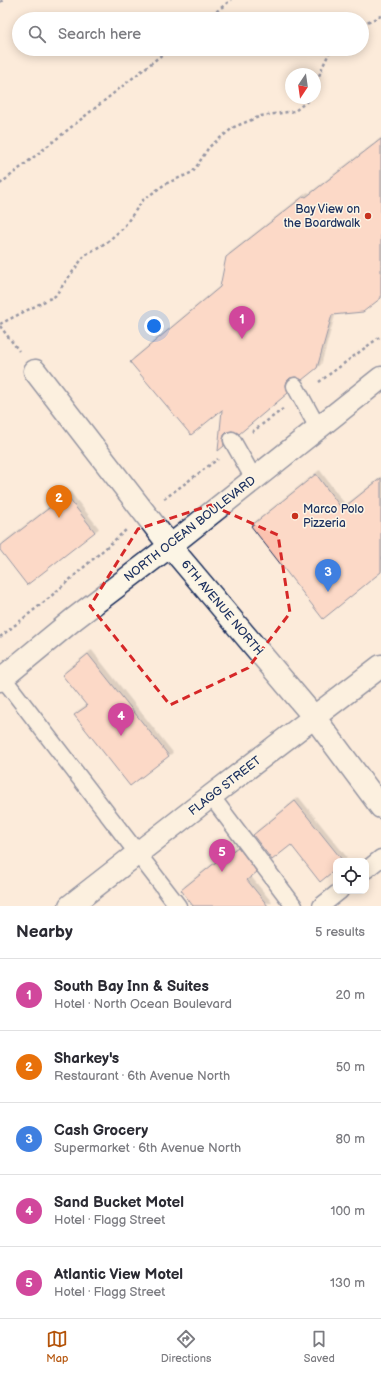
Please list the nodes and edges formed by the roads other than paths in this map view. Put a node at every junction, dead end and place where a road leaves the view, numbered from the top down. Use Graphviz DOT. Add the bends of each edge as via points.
graph roads {
  1 [pos="35,371"];
  2 [pos="381,378"];
  3 [pos="298,391"];
  4 [pos="318,428"];
  5 [pos="234,443"];
  6 [pos="254,479"];
  7 [pos="170,546"];
  8 [pos="381,666"];
  9 [pos="1,679"];
  10 [pos="314,717"];
  11 [pos="211,796"];
  12 [pos="381,807"];
  13 [pos="138,854"];
  14 [pos="381,858"];
  15 [pos="369,868"];
  16 [pos="336,894"];
  17 [pos="70,906"];
  18 [pos="178,906"];
  19 [pos="294,906"];
  20 [pos="321,906"];
  1 -- 7 [label="street, 6TH AVENUE NORTH"];
  2 -- 4 [label="street, NORTH OCEAN BOULEVARD"];
  3 -- 4 [label="lane"];
  4 -- 6 [label="street, NORTH OCEAN BOULEVARD"];
  5 -- 6 [label="lane"];
  6 -- 7 [label="street, NORTH OCEAN BOULEVARD"];
  7 -- 9 [label="street, NORTH OCEAN BOULEVARD" via="74,619"];
  7 -- 10 [label="street, 6TH AVENUE NORTH"];
  8 -- 10 [label="street, FLAGG STREET"];
  9 -- 13 [label="lane"];
  10 -- 11 [label="street, FLAGG STREET"];
  10 -- 12 [label="street, 6TH AVENUE NORTH"];
  11 -- 13 [label="street, FLAGG STREET"];
  11 -- 19 [label="lane"];
  13 -- 17 [label="street, FLAGG STREET"];
  13 -- 18 [label="lane"];
  14 -- 15 [label="lane"];
  16 -- 20 [label="lane"];
}
